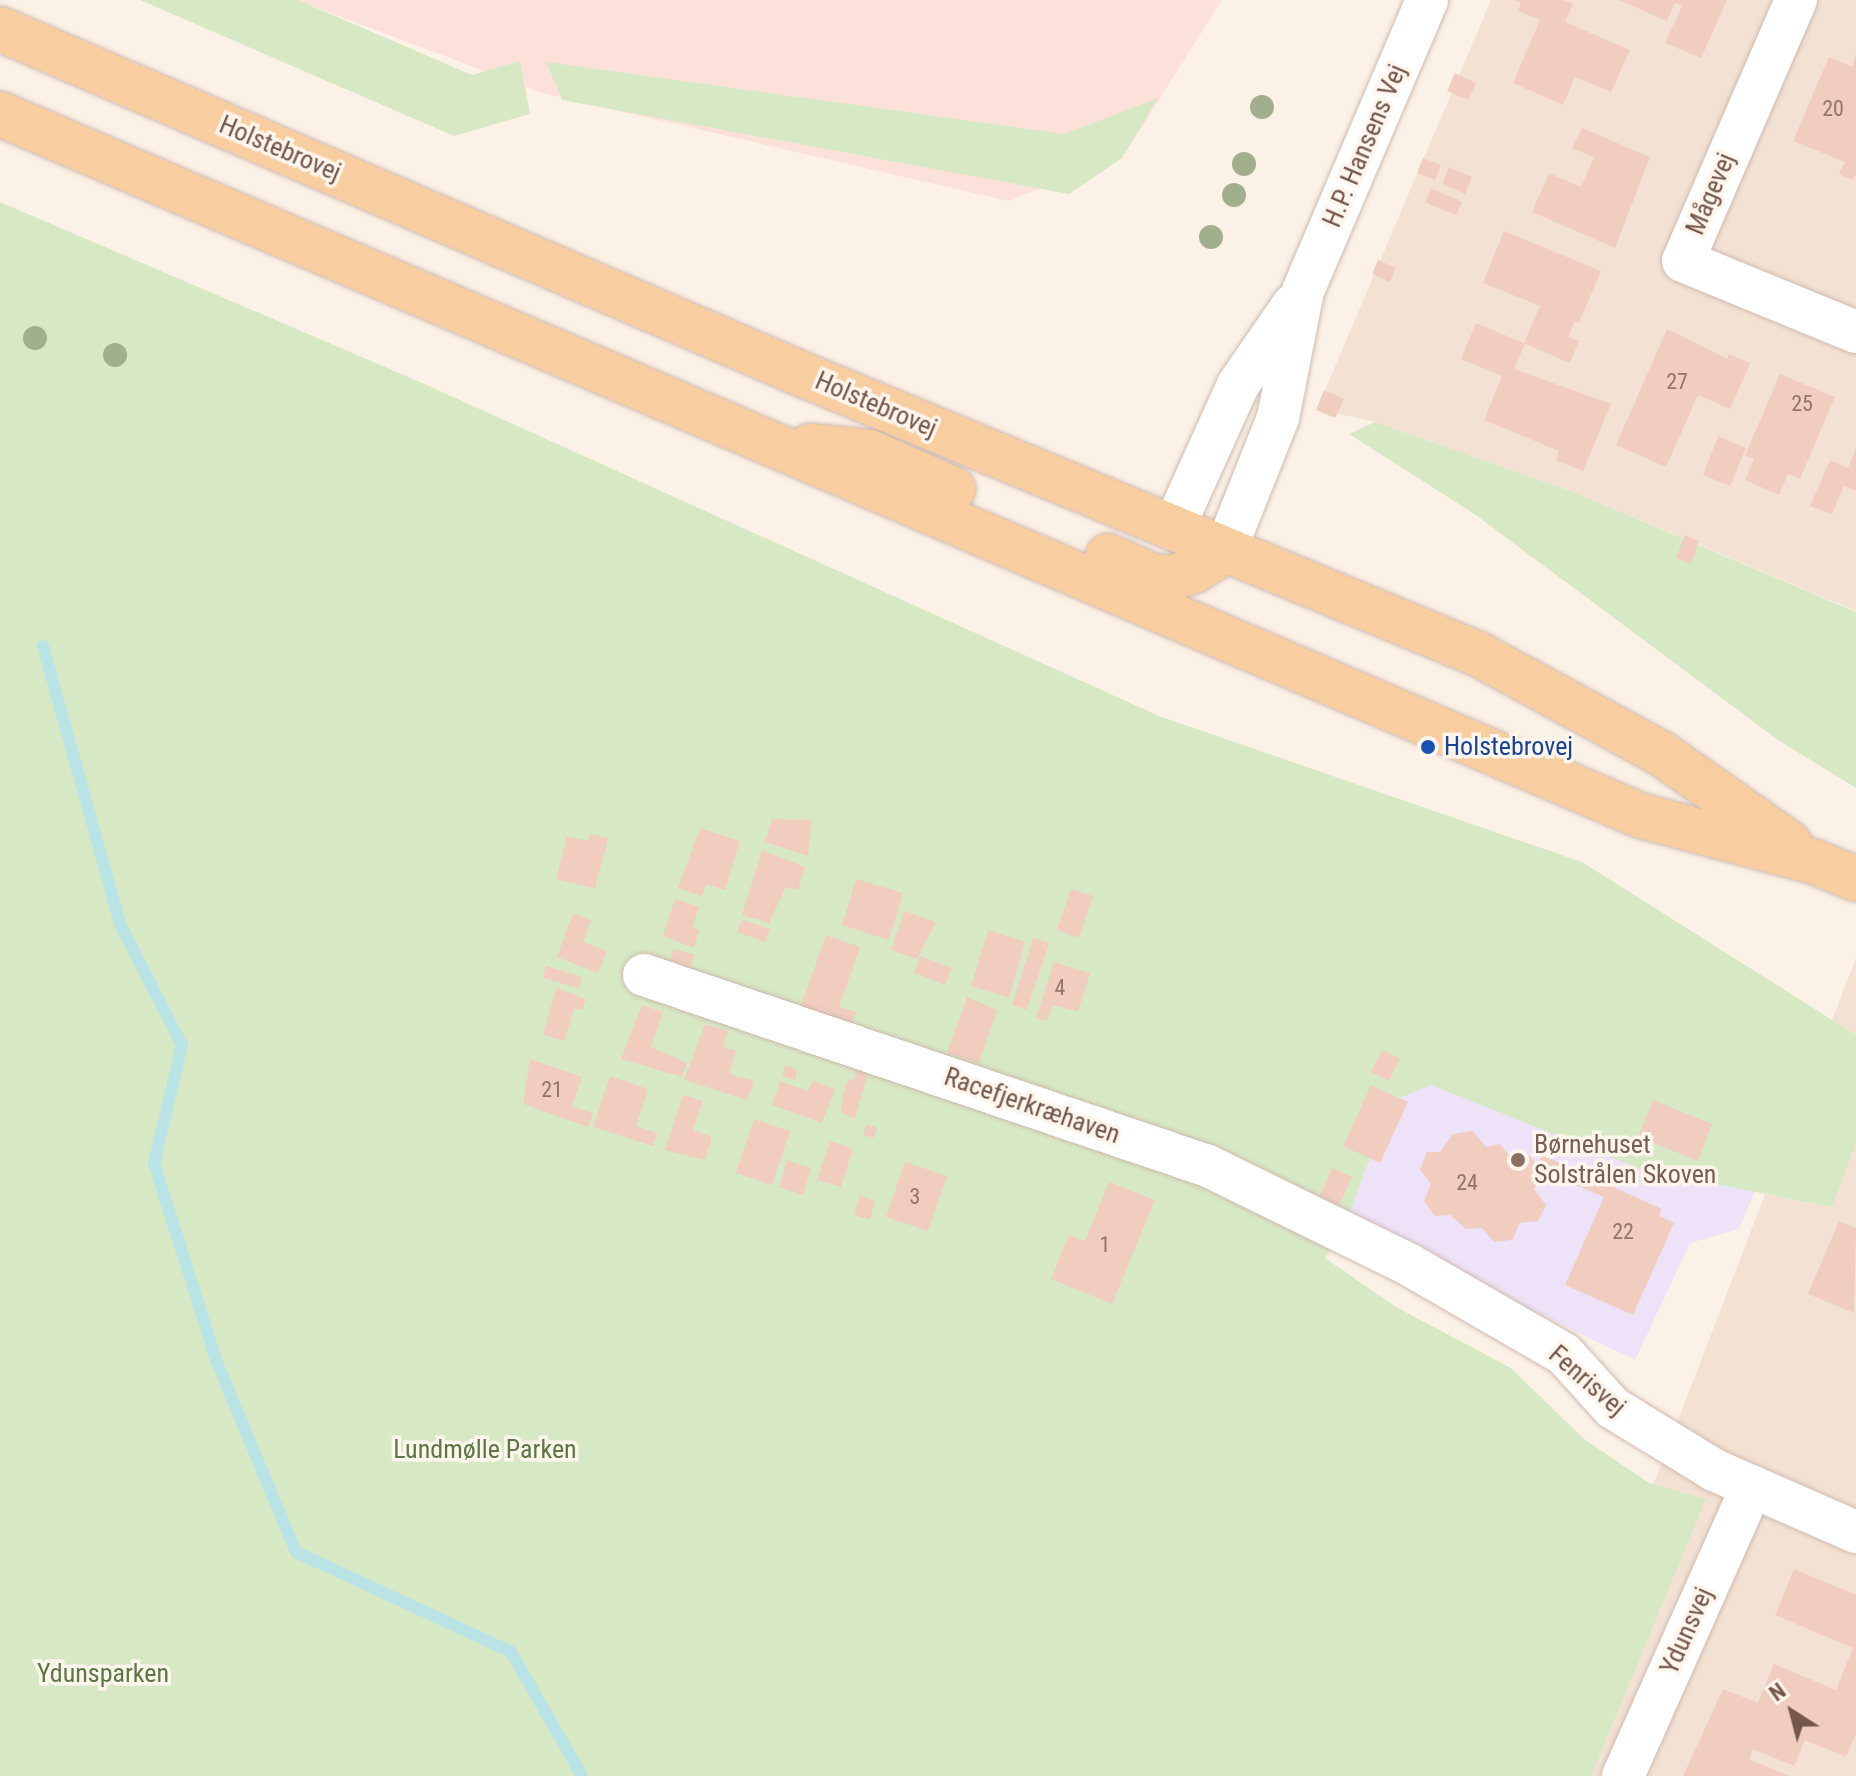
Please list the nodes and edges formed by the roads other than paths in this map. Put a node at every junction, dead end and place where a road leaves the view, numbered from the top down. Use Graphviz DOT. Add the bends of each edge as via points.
graph roads {
  1 [pos="1427,0"];
  2 [pos="1796,0"];
  3 [pos="0,29"];
  4 [pos="0,114"];
  5 [pos="1303,291"];
  6 [pos="1856,332"];
  7 [pos="1173,529"];
  8 [pos="1225,551"];
  9 [pos="1176,597"];
  10 [pos="1815,862"];
  11 [pos="1856,879"];
  12 [pos="644,975"];
  13 [pos="1408,1264"];
  14 [pos="1752,1486"];
  15 [pos="1856,1532"];
  16 [pos="1623,1776"];
  1 -- 5 [label="street, H.P. Hansens Vej"];
  2 -- 6 [label="street, Mågevej" via="1683,261"];
  3 -- 7 [label="main road, Holstebrovej"];
  4 -- 9 [label="main road, Holstebrovej" via="764,442"];
  5 -- 7 [label="street, H.P. Hansens Vej" via="1238,385"];
  5 -- 8 [label="street, H.P. Hansens Vej" via="1278,418"];
  7 -- 8 [label="main road, Holstebrovej"];
  7 -- 9 [label="main road"];
  8 -- 9 [label="main road" via="1194,571"];
  8 -- 10 [label="main road, Holstebrovej" via="1478,654 1662,754"];
  9 -- 10 [label="main road, Holstebrovej" via="1642,816"];
  10 -- 11 [label="main road, Holstebrovej"];
  12 -- 13 [label="street, Racefjerkræhaven" via="1208,1166"];
  13 -- 14 [label="street, Fenrisvej" via="1564,1354 1613,1408 1714,1470"];
  14 -- 15 [label="street, Fenrisvej"];
  14 -- 16 [label="street, Ydunsvej"];
}
